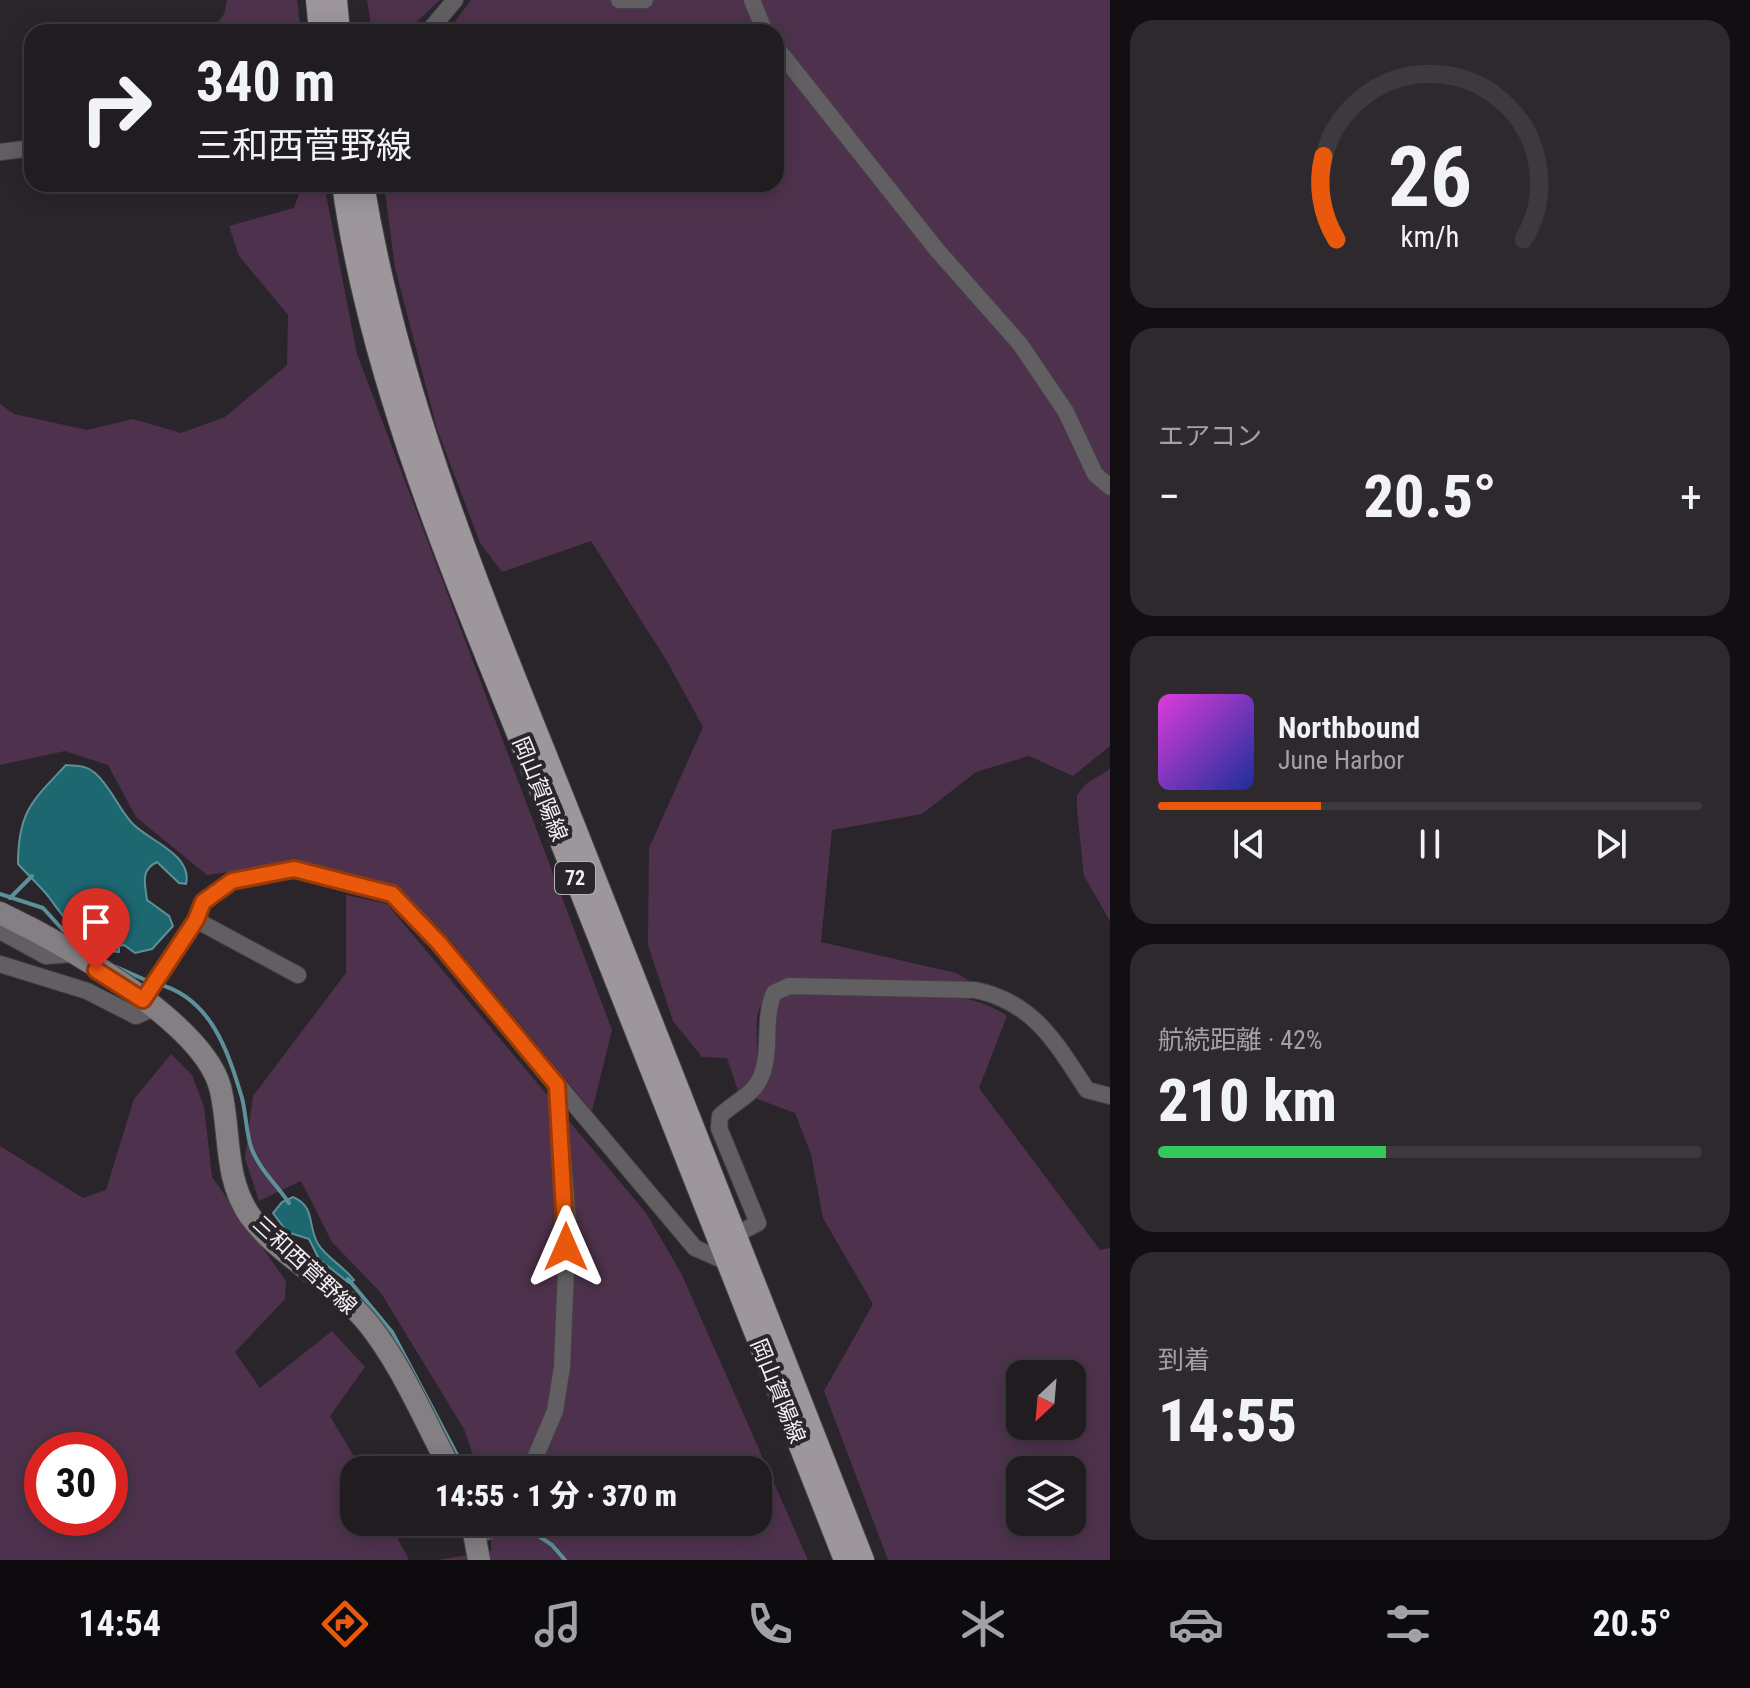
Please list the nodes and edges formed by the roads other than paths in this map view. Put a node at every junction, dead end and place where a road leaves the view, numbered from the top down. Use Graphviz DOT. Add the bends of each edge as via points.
graph roads {
  1 [pos="317,0"];
  2 [pos="336,0"];
  3 [pos="455,0"];
  4 [pos="619,0"];
  5 [pos="645,0"];
  6 [pos="752,0"];
  7 [pos="319,24"];
  8 [pos="338,24"];
  9 [pos="435,24"];
  10 [pos="762,24"];
  11 [pos="784,57"];
  12 [pos="24,149"];
  13 [pos="0,152"];
  14 [pos="344,192"];
  15 [pos="365,192"];
  16 [pos="1110,487"];
  17 [pos="0,913"];
  18 [pos="196,920"];
  19 [pos="0,931"];
  20 [pos="73,954"];
  21 [pos="0,964"];
  22 [pos="298,975"];
  23 [pos="152,993"];
  24 [pos="557,1085"];
  25 [pos="1110,1096"];
  26 [pos="735,1235"];
  27 [pos="727,1262"];
  28 [pos="443,1456"];
  29 [pos="536,1456"];
  30 [pos="475,1536"];
  31 [pos="479,1560"];
  32 [pos="845,1560"];
  33 [pos="863,1560"];
  1 -- 7 [label="main road"];
  2 -- 8 [label="main road"];
  3 -- 9 [label="street"];
  4 -- 5 [label="street"];
  6 -- 10 [label="street"];
  11 -- 16 [label="street" via="937,250 1020,344 1066,412 1095,474"];
  12 -- 13 [label="street"];
  14 -- 27 [label="main road, 岡山賀陽線 / 72" via="350,234 410,449"];
  15 -- 26 [label="main road, 岡山賀陽線 / 72" via="394,335 426,442"];
  17 -- 20 [label="main road, 三和西菅野線"];
  18 -- 22 [label="street"];
  18 -- 23 [label="street"];
  18 -- 24 [label="street" via="203,902 232,881 294,869 392,894"];
  19 -- 20 [label="street" via="46,956"];
  20 -- 23 [label="main road, 三和西菅野線"];
  21 -- 23 [label="street" via="87,991 136,1016"];
  23 -- 28 [label="main road, 三和西菅野線" via="212,1067 220,1086 231,1175 249,1215 367,1322"];
  24 -- 27 [label="street" via="695,1248"];
  24 -- 29 [label="street" via="568,1221 562,1367 555,1411"];
  25 -- 26 [label="street" via="1087,1090 1034,1018 1000,995 789,986 774,993 767,1007 765,1071 754,1088 720,1116 719,1128 758,1223"];
  26 -- 33 [label="main road, 岡山賀陽線 / 72"];
  27 -- 32 [label="main road, 岡山賀陽線 / 72"];
  30 -- 31 [label="main road"];
}
